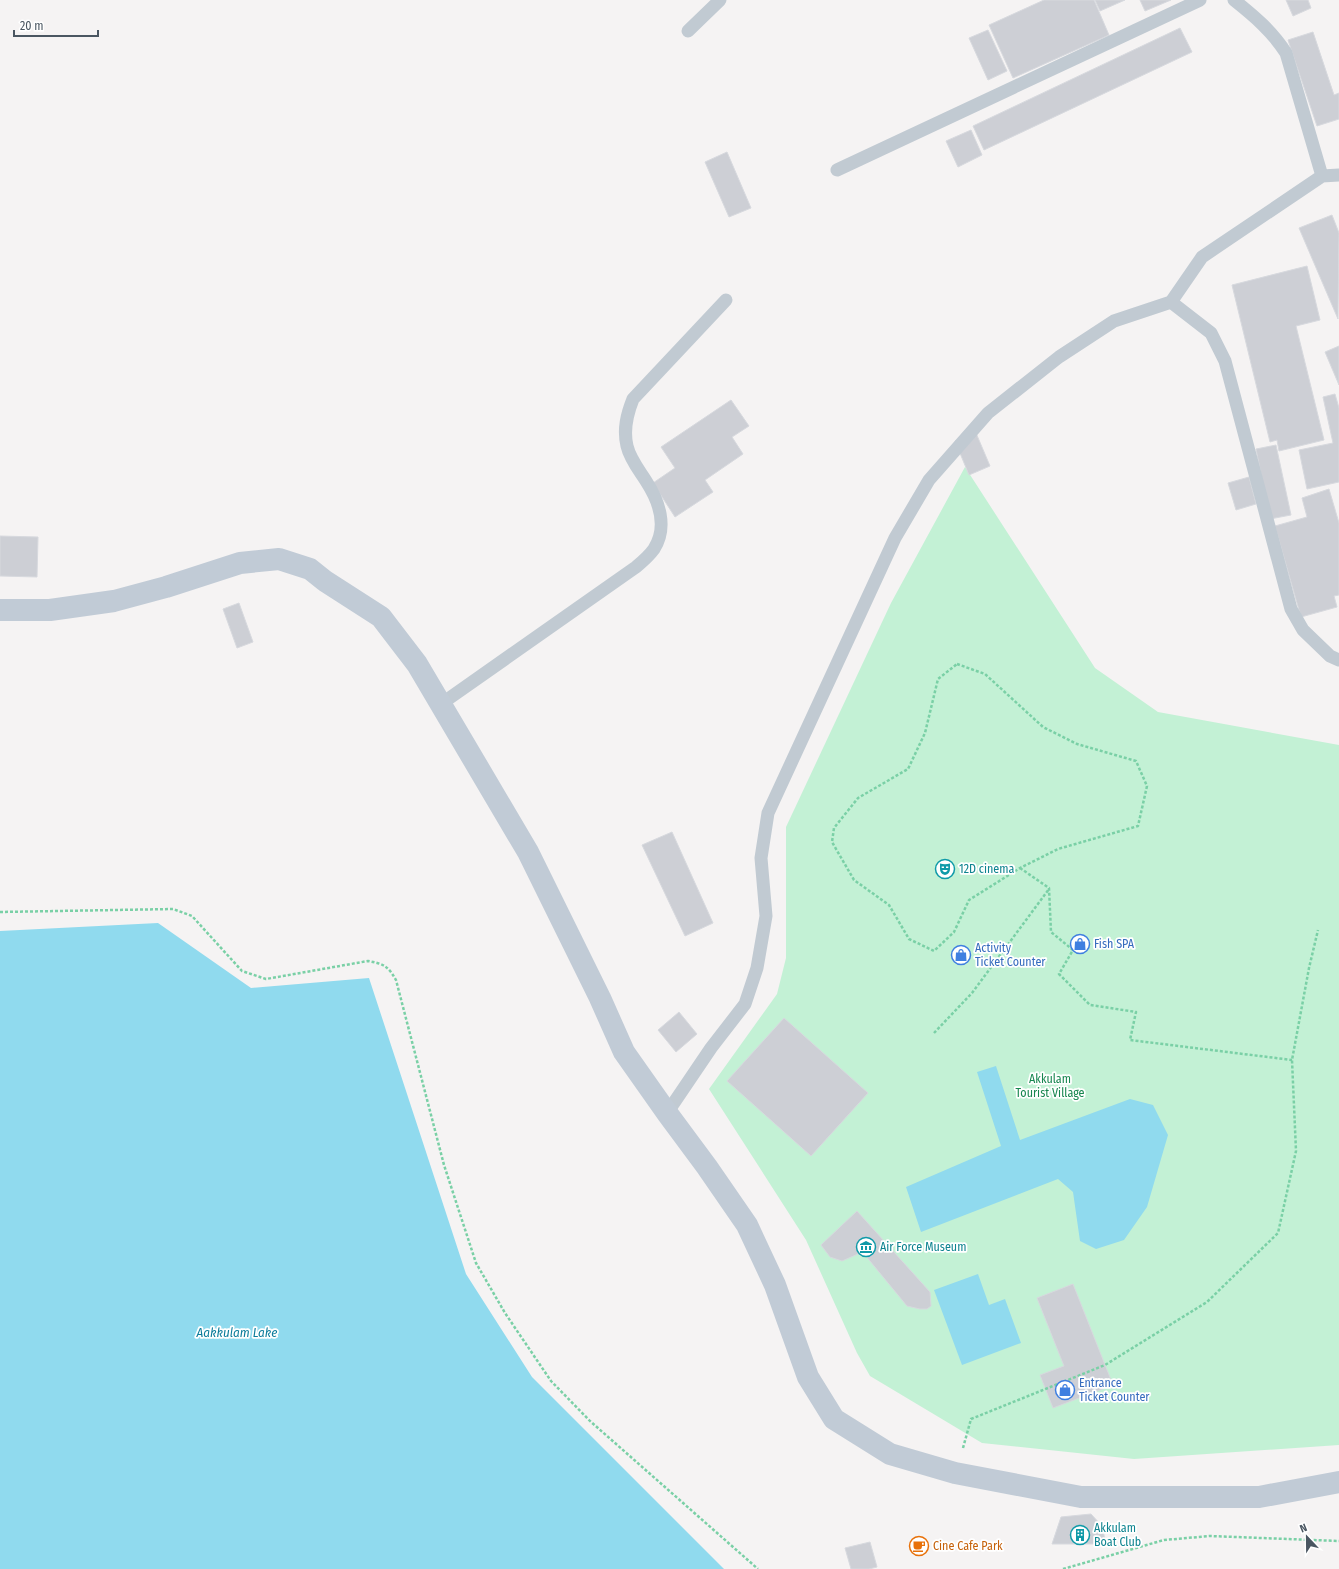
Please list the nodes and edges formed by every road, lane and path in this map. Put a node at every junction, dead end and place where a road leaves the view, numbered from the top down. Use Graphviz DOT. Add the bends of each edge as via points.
graph roads {
  1 [pos="720,0"];
  2 [pos="1200,0"];
  3 [pos="1234,0"];
  4 [pos="688,32"];
  5 [pos="838,170"];
  6 [pos="1339,175"];
  7 [pos="1322,176"];
  8 [pos="726,300"];
  9 [pos="1171,302"];
  10 [pos="0,610"];
  11 [pos="1339,660"];
  12 [pos="441,704"];
  13 [pos="1020,868"];
  14 [pos="1049,888"];
  15 [pos="0,912"];
  16 [pos="1318,930"];
  17 [pos="934,1033"];
  18 [pos="1292,1060"];
  19 [pos="666,1113"];
  20 [pos="955,1473"];
  21 [pos="1339,1482"];
  22 [pos="1339,1541"];
  23 [pos="758,1569"];
  24 [pos="1063,1569"];
  1 -- 4 [label="lane"];
  2 -- 5 [label="lane"];
  3 -- 7 [label="lane" via="1262,22 1286,53"];
  6 -- 7 [label="lane"];
  7 -- 9 [label="lane" via="1202,256"];
  8 -- 12 [label="lane" via="633,399 626,416 627,447 653,491 660,510 661,532 654,550 636,567"];
  9 -- 11 [label="lane" via="1211,333 1225,361 1291,608 1303,630 1330,656"];
  9 -- 19 [label="lane" via="1114,322 1059,357 988,413 929,480 892,545 768,813 761,858 766,916 757,968 745,1004"];
  10 -- 12 [label="main road" via="50,610 114,601 240,563 279,559 310,569 381,617 417,664"];
  12 -- 19 [label="main road" via="528,852 624,1052"];
  13 -- 13 [label="path" via="969,900 954,932 934,951 909,939 888,905 854,880 832,842 834,828 858,798 908,769 926,733 938,679 957,664 985,674 1043,727 1077,744 1136,761 1147,786 1138,826 1058,849"];
  13 -- 14 [label="path"];
  14 -- 17 [label="path" via="972,993"];
  14 -- 18 [label="path" via="1051,932 1072,950 1058,974 1090,1004 1136,1012 1130,1040"];
  15 -- 23 [label="path" via="173,909 192,916 242,970 266,979 368,961 382,964 390,970 396,980 444,1165 476,1263 505,1313 550,1381 590,1421"];
  16 -- 18 [label="path"];
  18 -- 20 [label="path" via="1296,1151 1278,1233 1207,1302 1105,1365 971,1418"];
  19 -- 20 [label="main road" via="708,1167 747,1225 775,1285 808,1377 834,1420 890,1454"];
  20 -- 21 [label="main road" via="1081,1497 1258,1497"];
  22 -- 24 [label="path" via="1210,1536 1164,1540"];
}
